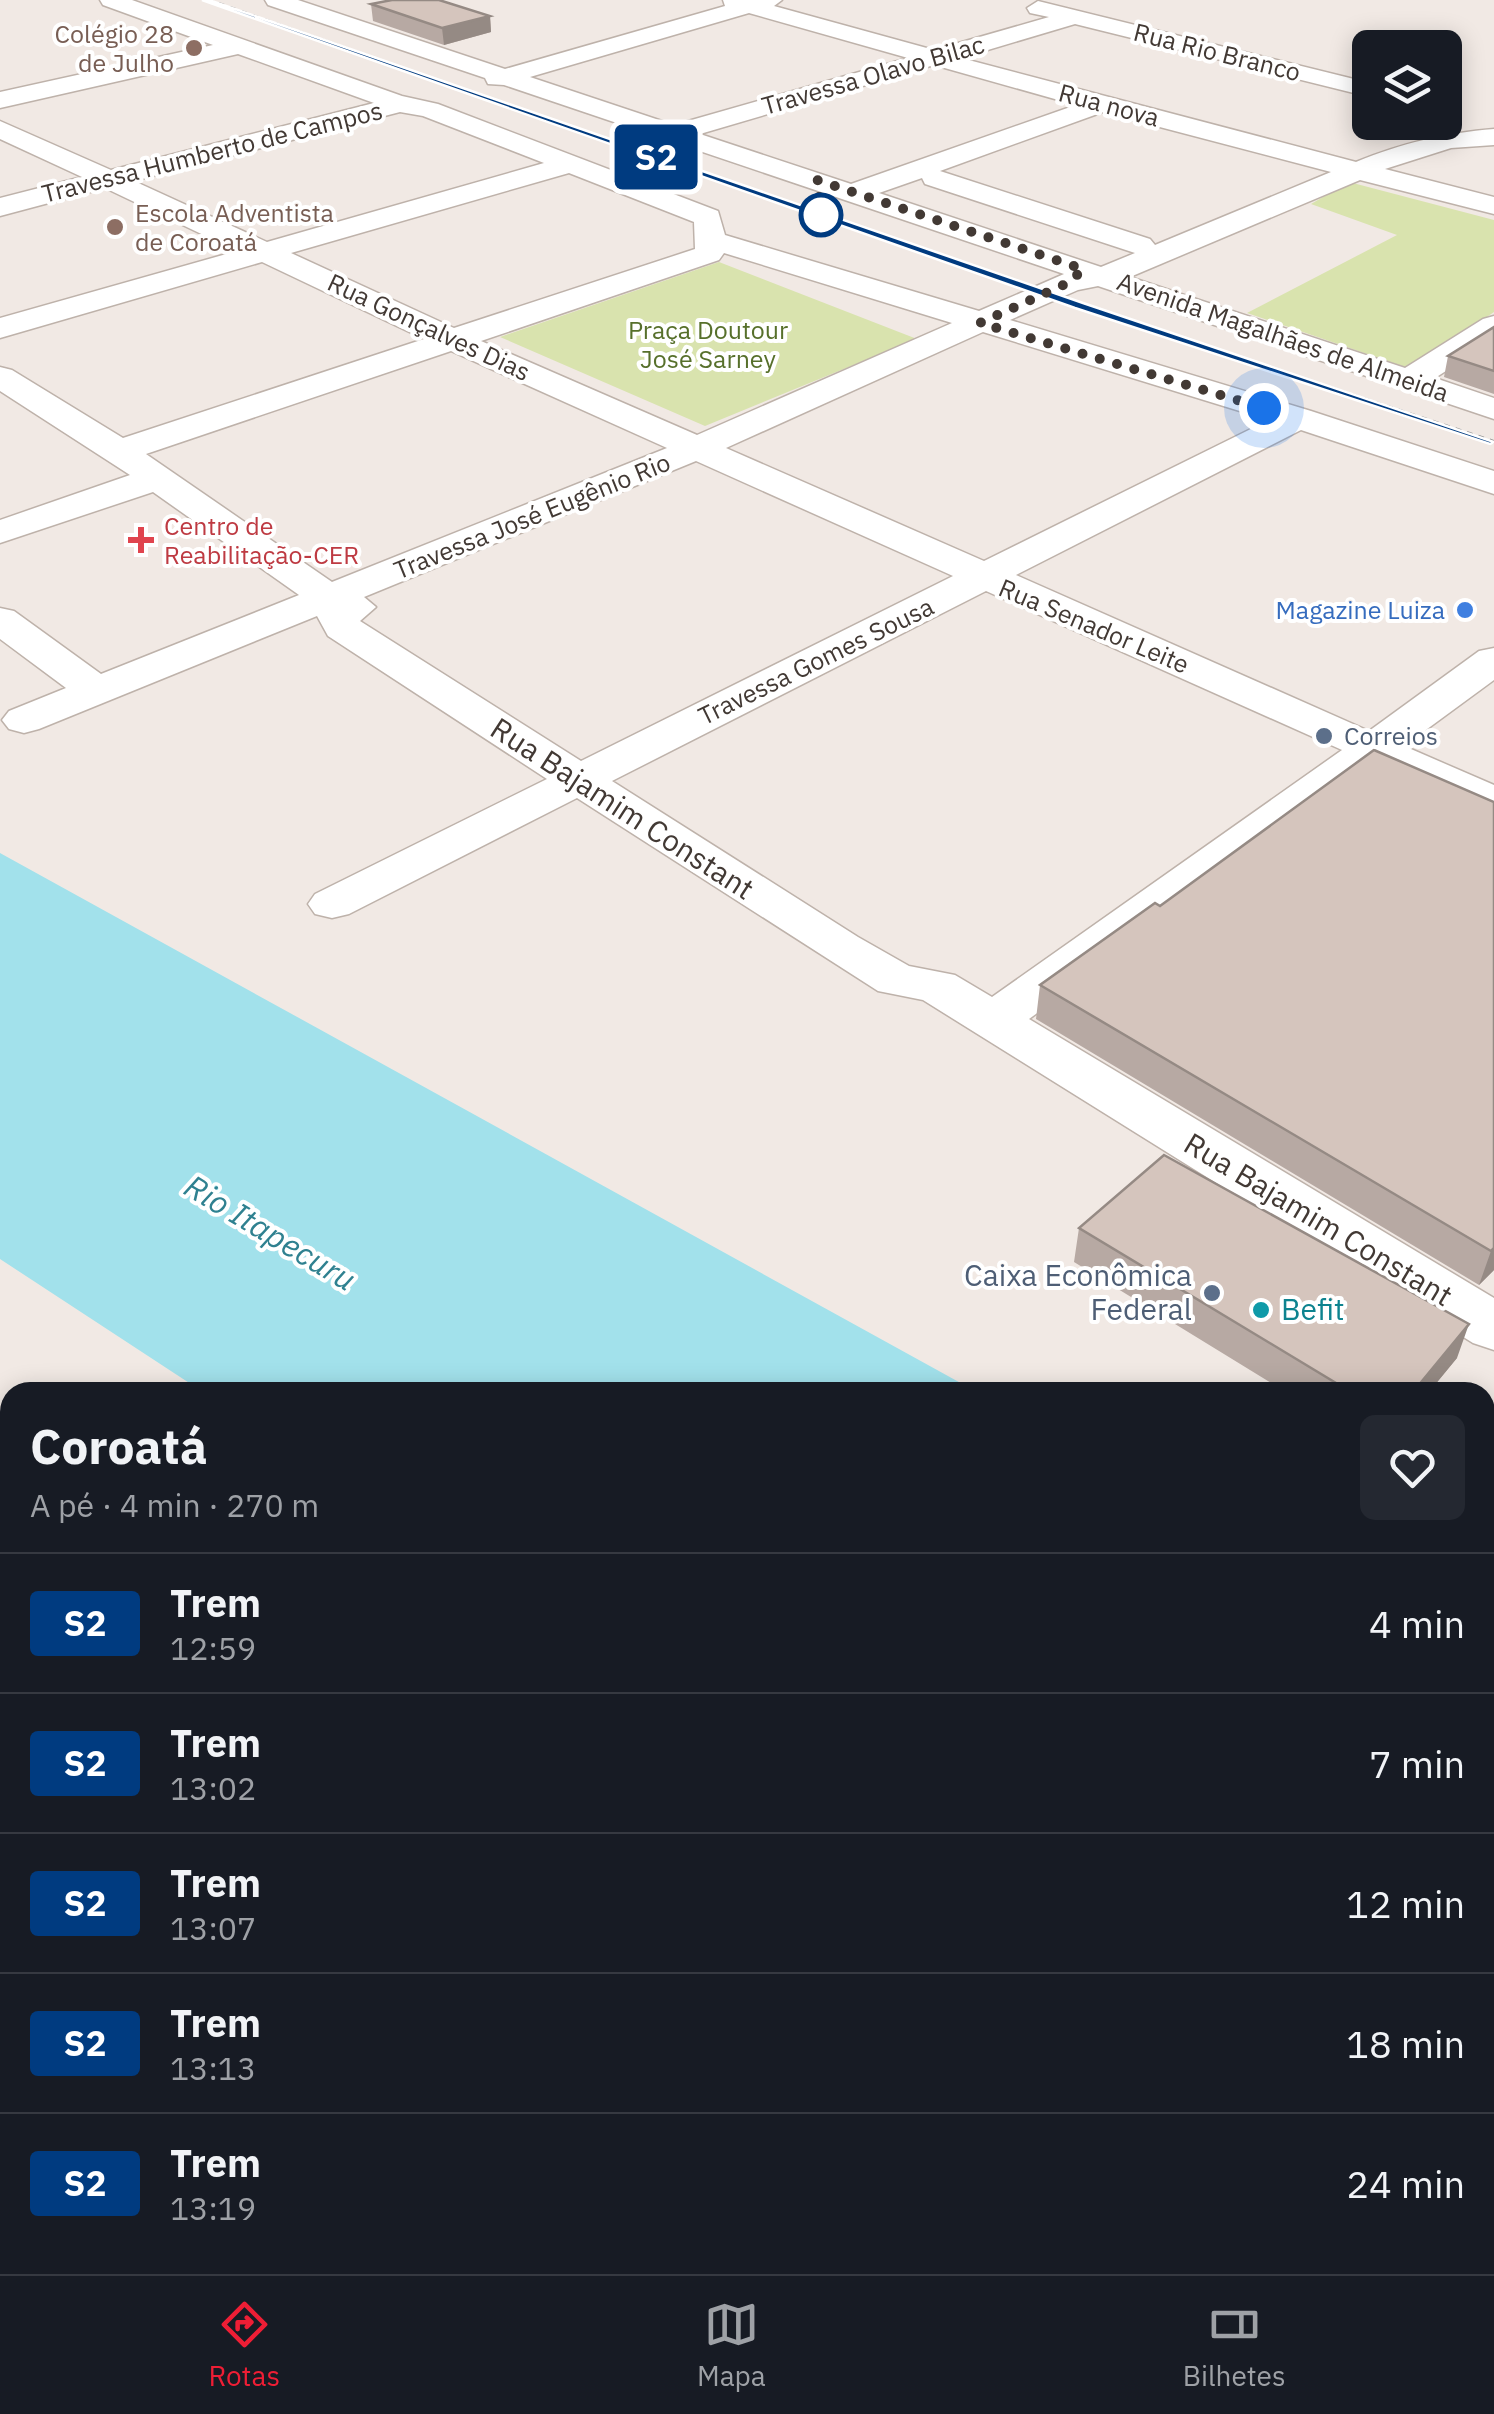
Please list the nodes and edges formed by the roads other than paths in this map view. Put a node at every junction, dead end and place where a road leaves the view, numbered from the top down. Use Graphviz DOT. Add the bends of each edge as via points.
graph roads {
  1 [pos="111,0"];
  2 [pos="136,0"];
  3 [pos="276,0"];
  4 [pos="1006,0"];
  5 [pos="748,2"];
  6 [pos="386,8"];
  7 [pos="605,15"];
  8 [pos="1074,17"];
  9 [pos="333,20"];
  10 [pos="246,45"];
  11 [pos="621,52"];
  12 [pos="934,58"];
  13 [pos="503,78"];
  14 [pos="1352,86"];
  15 [pos="636,93"];
  16 [pos="0,100"];
  17 [pos="415,104"];
  18 [pos="1113,107"];
  19 [pos="1466,114"];
  20 [pos="1494,121"];
  21 [pos="0,129"];
  22 [pos="660,130"];
  23 [pos="1494,135"];
  24 [pos="574,163"];
  25 [pos="1346,168"];
  26 [pos="111,178"];
  27 [pos="935,178"];
  28 [pos="866,196"];
  29 [pos="1494,206"];
  30 [pos="0,207"];
  31 [pos="1140,245"];
  32 [pos="710,247"];
  33 [pos="271,253"];
  34 [pos="1086,276"];
  35 [pos="1494,326"];
  36 [pos="0,328"];
  37 [pos="963,331"];
  38 [pos="452,340"];
  39 [pos="0,376"];
  40 [pos="1411,378"];
  41 [pos="1494,409"];
  42 [pos="1299,418"];
  43 [pos="695,449"];
  44 [pos="119,451"];
  45 [pos="158,478"];
  46 [pos="1494,483"];
  47 [pos="0,532"];
  48 [pos="985,578"];
  49 [pos="330,599"];
  50 [pos="0,620"];
  51 [pos="1494,660"];
  52 [pos="96,690"];
  53 [pos="24,720"];
  54 [pos="1375,747"];
  55 [pos="594,772"];
  56 [pos="1494,802"];
  57 [pos="332,904"];
  58 [pos="992,1021"];
  59 [pos="1490,1318"];
  1 -- 10 [label="street"];
  2 -- 10 [label="street"];
  3 -- 9 [label="street, Avenida Magalhães de Almeida"];
  4 -- 8 [label="street, Rua Rio Branco"];
  5 -- 11 [label="street, Travessa Humberto de Campos"];
  5 -- 12 [label="street, Rua nova"];
  6 -- 9 [label="street"];
  7 -- 11 [label="street"];
  8 -- 12 [label="street, Travessa Olavo Bilac"];
  8 -- 14 [label="street, Rua Rio Branco"];
  9 -- 13 [label="street, Avenida Magalhães de Almeida"];
  10 -- 16 [label="street"];
  10 -- 17 [label="street"];
  11 -- 13 [label="street, Travessa Humberto de Campos"];
  12 -- 18 [label="street, Rua nova"];
  12 -- 22 [label="street, Travessa Olavo Bilac"];
  13 -- 17 [label="street, Travessa Humberto de Campos"];
  13 -- 22 [label="street, Avenida Magalhães de Almeida"];
  15 -- 22 [label="street"];
  17 -- 24 [label="street"];
  17 -- 26 [label="street, Travessa Humberto de Campos"];
  18 -- 25 [label="street, Rua nova"];
  18 -- 27 [label="street"];
  18 -- 28 [label="street"];
  19 -- 20 [label="street"];
  21 -- 26 [label="street, Rua Gonçalves Dias"];
  22 -- 28 [label="street, Avenida Magalhães de Almeida"];
  23 -- 25 [label="street" via="1426,144"];
  24 -- 32 [label="street" via="708,217"];
  24 -- 33 [label="street"];
  25 -- 29 [label="street, Rua nova"];
  25 -- 31 [label="street"];
  25 -- 34 [label="street"];
  26 -- 30 [label="street, Travessa Humberto de Campos"];
  26 -- 33 [label="street, Rua Gonçalves Dias"];
  27 -- 28 [label="street"];
  27 -- 31 [label="street"];
  28 -- 34 [label="street, Avenida Magalhães de Almeida"];
  31 -- 34 [label="street"];
  32 -- 37 [label="street"];
  32 -- 38 [label="street"];
  33 -- 36 [label="street"];
  33 -- 38 [label="street, Rua Gonçalves Dias"];
  34 -- 37 [label="street, Travessa José Eugênio Rio"];
  34 -- 40 [label="street, Avenida Magalhães de Almeida"];
  35 -- 40 [label="street"];
  37 -- 42 [label="street"];
  37 -- 43 [label="street, Travessa José Eugênio Rio"];
  38 -- 43 [label="street, Rua Gonçalves Dias"];
  38 -- 44 [label="street"];
  39 -- 44 [label="street, Rua Bajamim Constant"];
  40 -- 41 [label="street, Avenida Magalhães de Almeida"];
  42 -- 46 [label="street"];
  42 -- 48 [label="street, Travessa Gomes Sousa"];
  43 -- 48 [label="street, Rua Senador Leite"];
  43 -- 49 [label="street, Travessa José Eugênio Rio"];
  44 -- 45 [label="street, Rua Bajamim Constant"];
  45 -- 47 [label="street"];
  45 -- 49 [label="street, Rua Bajamim Constant"];
  48 -- 54 [label="street, Rua Senador Leite"];
  48 -- 55 [label="street, Travessa Gomes Sousa"];
  49 -- 52 [label="street, Travessa José Eugênio Rio"];
  49 -- 55 [label="street, Rua Bajamim Constant" via="342,627"];
  50 -- 52 [label="street"];
  51 -- 54 [label="street"];
  52 -- 53 [label="street, Travessa José Eugênio Rio"];
  54 -- 56 [label="street, Rua Senador Leite"];
  54 -- 58 [label="street"];
  55 -- 57 [label="street, Travessa Gomes Sousa"];
  55 -- 58 [label="street, Rua Bajamim Constant" via="896,980 937,986"];
  58 -- 59 [label="street, Rua Bajamim Constant"];
}
